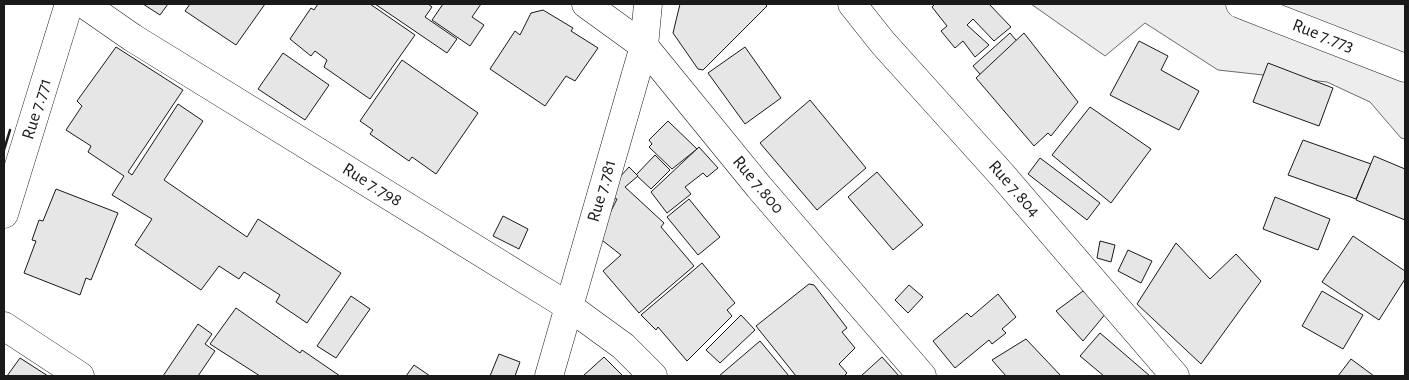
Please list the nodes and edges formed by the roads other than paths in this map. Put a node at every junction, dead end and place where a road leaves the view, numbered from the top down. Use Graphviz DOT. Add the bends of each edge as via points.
graph roads {
  1 [pos="69,4"];
  2 [pos="84,4"];
  3 [pos="586,4"];
  4 [pos="648,4"];
  5 [pos="852,4"];
  6 [pos="1240,4"];
  7 [pos="644,46"];
  8 [pos="1405,68"];
  9 [pos="4,214"];
  10 [pos="568,306"];
  11 [pos="4,326"];
  12 [pos="80,376"];
  13 [pos="549,376"];
  14 [pos="653,376"];
  15 [pos="922,376"];
  16 [pos="1175,376"];
  1 -- 9 [label="street, Rue 7.771"];
  2 -- 10 [label="street, Rue 7.798" via="133,38"];
  3 -- 7 [label="street, Rue 7.800"];
  4 -- 7 [label="street, Rue 7.781"];
  5 -- 16 [label="street, Rue 7.804"];
  6 -- 8 [label="street, Rue 7.773"];
  7 -- 10 [label="street, Rue 7.781"];
  7 -- 15 [label="street, Rue 7.800" via="759,187"];
  10 -- 13 [label="street, Rue 7.781"];
  10 -- 14 [label="street, Rue 7.798" via="623,346"];
  11 -- 12 [label="street"];
}
